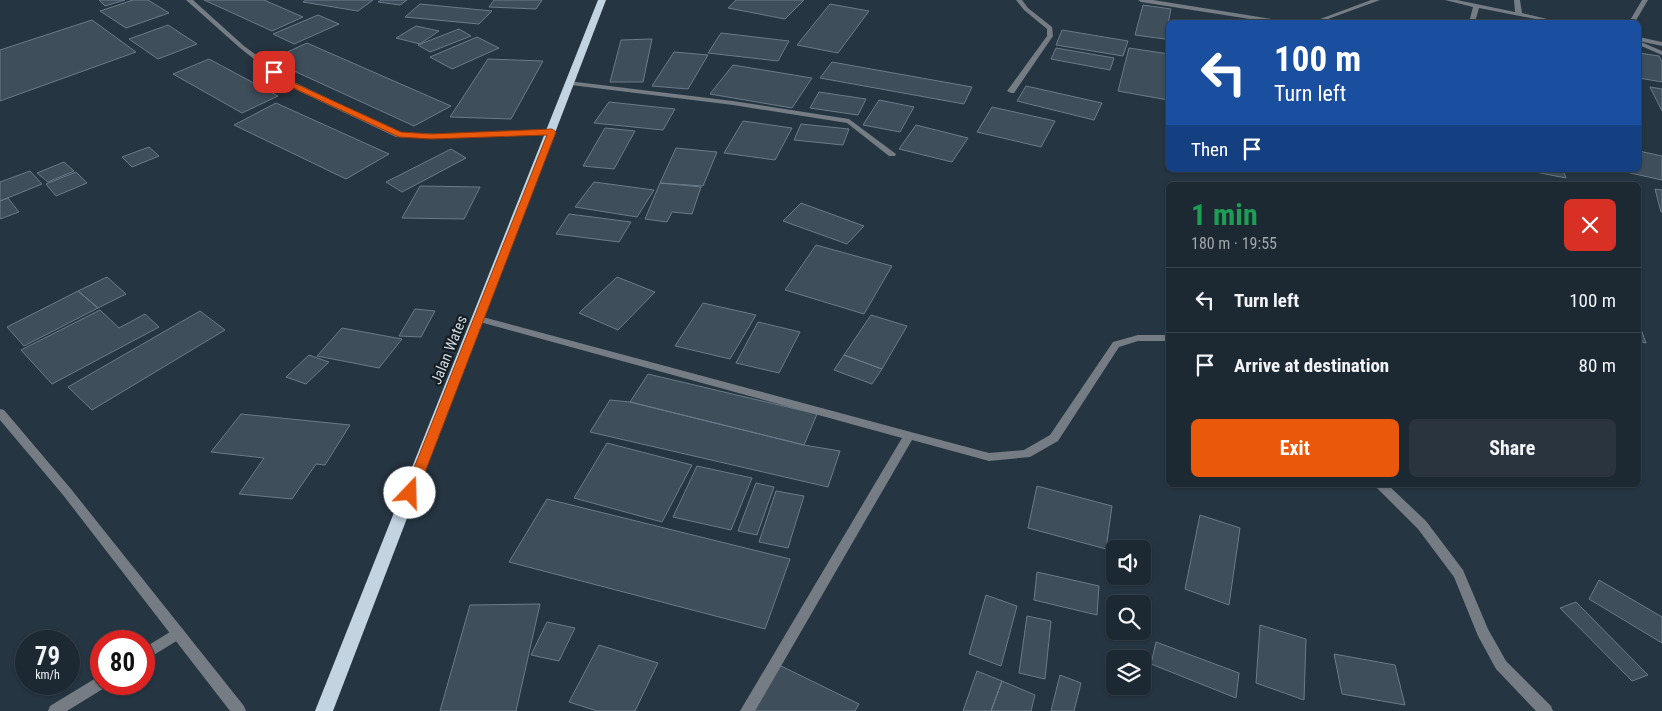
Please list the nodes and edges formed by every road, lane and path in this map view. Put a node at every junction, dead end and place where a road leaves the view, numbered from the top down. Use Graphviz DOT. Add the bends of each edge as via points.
graph roads {
  1 [pos="189,0"];
  2 [pos="602,0"];
  3 [pos="1019,0"];
  4 [pos="1141,0"];
  5 [pos="1377,0"];
  6 [pos="1448,0"];
  7 [pos="1517,0"];
  8 [pos="1645,0"];
  9 [pos="1476,6"];
  10 [pos="1520,15"];
  11 [pos="1266,20"];
  12 [pos="1321,20"];
  13 [pos="1472,20"];
  14 [pos="1546,20"];
  15 [pos="1633,20"];
  16 [pos="1641,39"];
  17 [pos="1641,44"];
  18 [pos="1662,44"];
  19 [pos="1662,53"];
  20 [pos="571,83"];
  21 [pos="1011,91"];
  22 [pos="552,132"];
  23 [pos="892,154"];
  24 [pos="479,319"];
  25 [pos="1166,338"];
  26 [pos="0,413"];
  27 [pos="909,435"];
  28 [pos="1382,487"];
  29 [pos="178,633"];
  30 [pos="155,648"];
  31 [pos="90,689"];
  32 [pos="55,711"];
  33 [pos="239,711"];
  34 [pos="324,711"];
  35 [pos="747,711"];
  36 [pos="1546,711"];
  1 -- 22 [label="street" via="242,48 289,83 399,135"];
  2 -- 20 [label="highway, Jalan Wates"];
  3 -- 21 [label="street" via="1050,28 1050,36"];
  4 -- 11 [label="street"];
  5 -- 12 [label="street"];
  6 -- 9 [label="street"];
  7 -- 10 [label="street"];
  8 -- 15 [label="street"];
  9 -- 10 [label="street"];
  9 -- 13 [label="street"];
  10 -- 14 [label="street"];
  16 -- 18 [label="street"];
  17 -- 19 [label="street"];
  20 -- 22 [label="highway, Jalan Wates"];
  20 -- 23 [label="street" via="850,121"];
  22 -- 24 [label="highway, Jalan Wates"];
  24 -- 27 [label="street"];
  24 -- 34 [label="highway, Jalan Wates"];
  25 -- 27 [label="street" via="1138,338 1116,344 1054,438 1026,454 989,457"];
  26 -- 29 [label="street"];
  27 -- 35 [label="street"];
  28 -- 36 [label="street" via="1422,525 1459,574 1483,632 1501,665"];
  29 -- 30 [label="street"];
  29 -- 33 [label="street"];
  31 -- 32 [label="street"];
}
